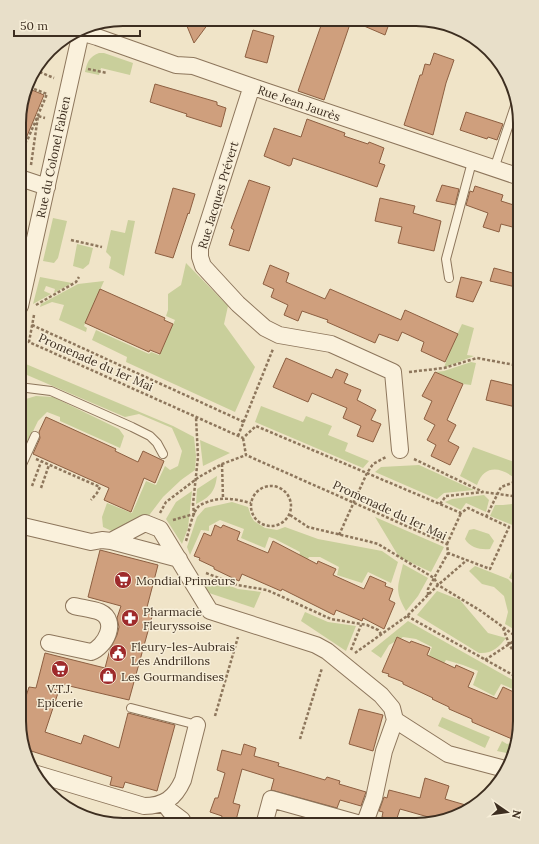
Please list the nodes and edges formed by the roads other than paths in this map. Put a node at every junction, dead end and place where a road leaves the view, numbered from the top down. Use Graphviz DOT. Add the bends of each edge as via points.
graph roads {
  1 [pos="85,33"];
  2 [pos="79,37"];
  3 [pos="253,87"];
  4 [pos="512,114"];
  5 [pos="472,162"];
  6 [pos="494,169"];
  7 [pos="513,175"];
  8 [pos="26,180"];
  9 [pos="47,186"];
  10 [pos="449,278"];
  11 [pos="26,279"];
  12 [pos="26,388"];
  13 [pos="35,436"];
  14 [pos="400,450"];
  15 [pos="163,454"];
  16 [pos="26,455"];
  17 [pos="26,527"];
  18 [pos="111,541"];
  19 [pos="179,560"];
  20 [pos="74,606"];
  21 [pos="49,643"];
  22 [pos="131,708"];
  23 [pos="395,720"];
  24 [pos="197,726"];
  25 [pos="501,768"];
  26 [pos="43,776"];
  27 [pos="164,803"];
  28 [pos="179,818"];
  29 [pos="266,818"];
  30 [pos="339,818"];
  31 [pos="367,818"];
  1 -- 3 [label="street, Rue Jean Jaurès"];
  2 -- 9 [label="street, Rue du Colonel Fabien"];
  3 -- 5 [label="street, Rue Jean Jaurès"];
  3 -- 14 [label="street, Rue Jacques Prévert" via="200,248 203,266 238,304 265,328 279,336 330,344 393,372"];
  4 -- 6 [label="lane"];
  5 -- 6 [label="street, Rue Jean Jaurès"];
  5 -- 10 [label="lane" via="446,259"];
  6 -- 7 [label="street, Rue Jean Jaurès"];
  8 -- 9 [label="street"];
  9 -- 11 [label="street, Rue du Colonel Fabien"];
  12 -- 15 [label="lane" via="51,392 132,427 150,436"];
  13 -- 16 [label="lane"];
  17 -- 18 [label="street" via="91,542"];
  18 -- 19 [label="street"];
  18 -- 19 [label="street" via="146,523 160,529"];
  19 -- 23 [label="street" via="210,611 316,645 348,663 392,708"];
  20 -- 21 [label="street" via="100,612 106,618 109,626 102,645 91,652"];
  22 -- 24 [label="lane"];
  23 -- 25 [label="street" via="448,754"];
  23 -- 31 [label="street"];
  24 -- 27 [label="street" via="183,780 175,795"];
  26 -- 27 [label="street" via="144,806"];
  27 -- 28 [label="street"];
  29 -- 30 [label="street" via="271,799"];
}
